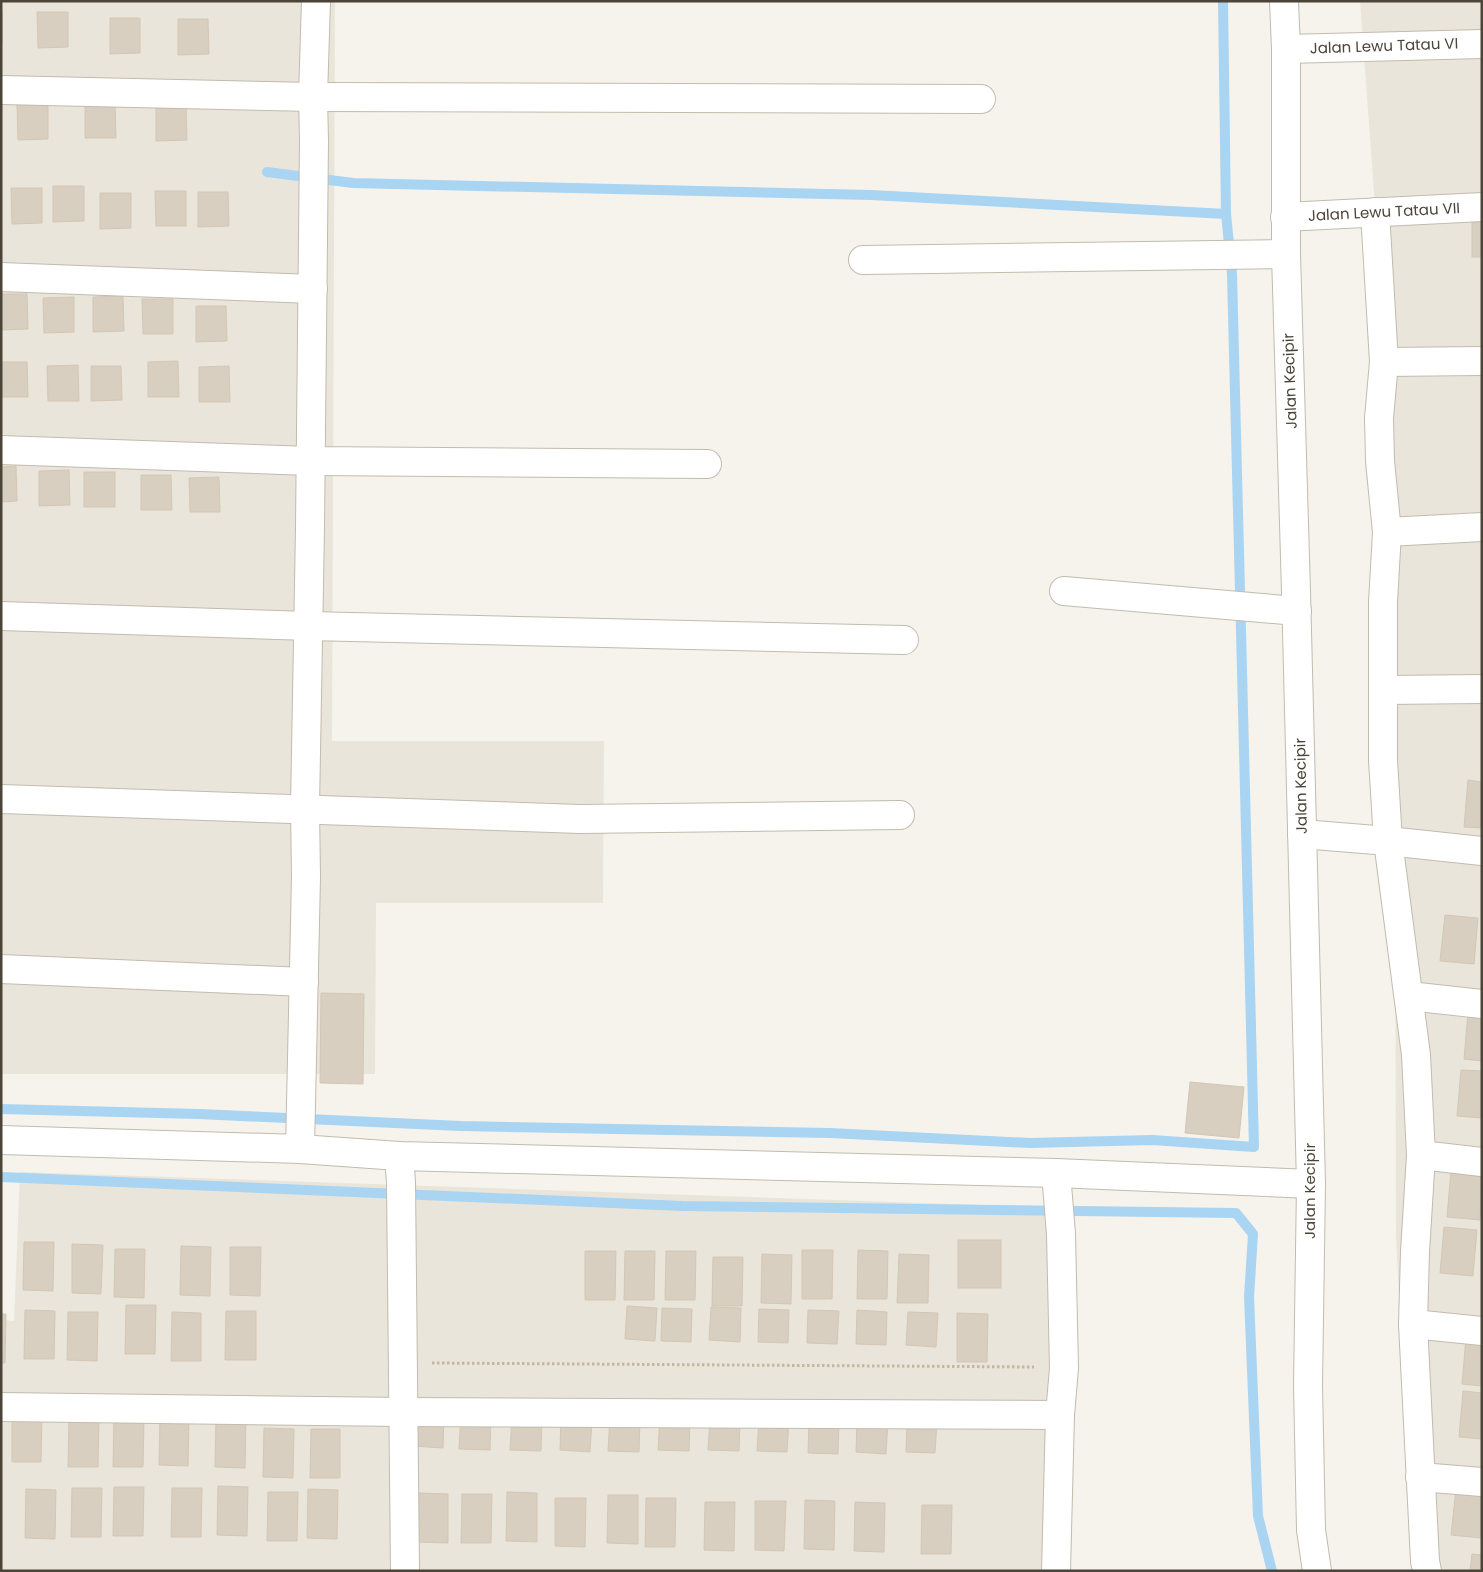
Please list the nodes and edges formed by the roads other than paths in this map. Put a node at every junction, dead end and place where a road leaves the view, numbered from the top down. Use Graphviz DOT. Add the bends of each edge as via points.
graph roads {
  1 [pos="316,1"];
  2 [pos="1284,1"];
  3 [pos="1482,44"];
  4 [pos="1286,49"];
  5 [pos="1,90"];
  6 [pos="313,97"];
  7 [pos="981,99"];
  8 [pos="1482,207"];
  9 [pos="1375,212"];
  10 [pos="1285,217"];
  11 [pos="1286,254"];
  12 [pos="863,260"];
  13 [pos="1,278"];
  14 [pos="313,289"];
  15 [pos="1482,361"];
  16 [pos="1384,362"];
  17 [pos="1,450"];
  18 [pos="310,462"];
  19 [pos="707,464"];
  20 [pos="1482,527"];
  21 [pos="1387,532"];
  22 [pos="1064,591"];
  23 [pos="1297,611"];
  24 [pos="1,616"];
  25 [pos="309,626"];
  26 [pos="904,640"];
  27 [pos="1482,689"];
  28 [pos="1384,690"];
  29 [pos="1,799"];
  30 [pos="305,808"];
  31 [pos="900,815"];
  32 [pos="1302,834"];
  33 [pos="1388,841"];
  34 [pos="1482,851"];
  35 [pos="1,969"];
  36 [pos="304,982"];
  37 [pos="1409,996"];
  38 [pos="1482,1004"];
  39 [pos="300,1139"];
  40 [pos="1,1140"];
  41 [pos="1421,1155"];
  42 [pos="399,1156"];
  43 [pos="1482,1162"];
  44 [pos="1057,1184"];
  45 [pos="1311,1184"];
  46 [pos="1413,1324"];
  47 [pos="1482,1331"];
  48 [pos="1,1407"];
  49 [pos="404,1412"];
  50 [pos="1060,1416"];
  51 [pos="1420,1476"];
  52 [pos="1482,1482"];
  53 [pos="405,1571"];
  54 [pos="1056,1571"];
  55 [pos="1317,1571"];
  56 [pos="1427,1571"];
  1 -- 6 [label="street"];
  2 -- 4 [label="street, Jalan Kecipir"];
  3 -- 4 [label="street, Jalan Lewu Tatau VI"];
  4 -- 10 [label="street, Jalan Kecipir"];
  5 -- 6 [label="street"];
  6 -- 7 [label="street"];
  6 -- 14 [label="street"];
  8 -- 9 [label="street, Jalan Lewu Tatau VII"];
  9 -- 10 [label="street, Jalan Lewu Tatau VII"];
  9 -- 16 [label="street"];
  10 -- 11 [label="street, Jalan Kecipir"];
  11 -- 12 [label="street"];
  11 -- 23 [label="street, Jalan Kecipir"];
  13 -- 14 [label="street"];
  14 -- 18 [label="street"];
  15 -- 16 [label="street"];
  16 -- 21 [label="street" via="1380,460"];
  17 -- 18 [label="street"];
  18 -- 19 [label="street"];
  18 -- 25 [label="street"];
  20 -- 21 [label="street"];
  21 -- 28 [label="street"];
  22 -- 23 [label="street"];
  23 -- 32 [label="street, Jalan Kecipir"];
  24 -- 25 [label="street"];
  25 -- 26 [label="street"];
  25 -- 30 [label="street"];
  27 -- 28 [label="street"];
  28 -- 33 [label="street" via="1383,760"];
  29 -- 30 [label="street"];
  30 -- 31 [label="street" via="580,819"];
  30 -- 36 [label="street"];
  32 -- 33 [label="street"];
  32 -- 45 [label="street, Jalan Kecipir"];
  33 -- 34 [label="street"];
  33 -- 37 [label="street"];
  35 -- 36 [label="street"];
  36 -- 39 [label="street"];
  37 -- 38 [label="street"];
  37 -- 41 [label="street" via="1416,1055"];
  39 -- 40 [label="street"];
  39 -- 42 [label="street"];
  41 -- 43 [label="street"];
  41 -- 46 [label="street"];
  42 -- 44 [label="street"];
  42 -- 49 [label="street"];
  44 -- 45 [label="street"];
  44 -- 50 [label="street" via="1064,1368"];
  45 -- 55 [label="street, Jalan Kecipir" via="1308,1386 1311,1530"];
  46 -- 47 [label="street"];
  46 -- 51 [label="street"];
  48 -- 49 [label="street"];
  49 -- 50 [label="street"];
  49 -- 53 [label="street"];
  50 -- 54 [label="street"];
  51 -- 52 [label="street"];
  51 -- 56 [label="street"];
}
